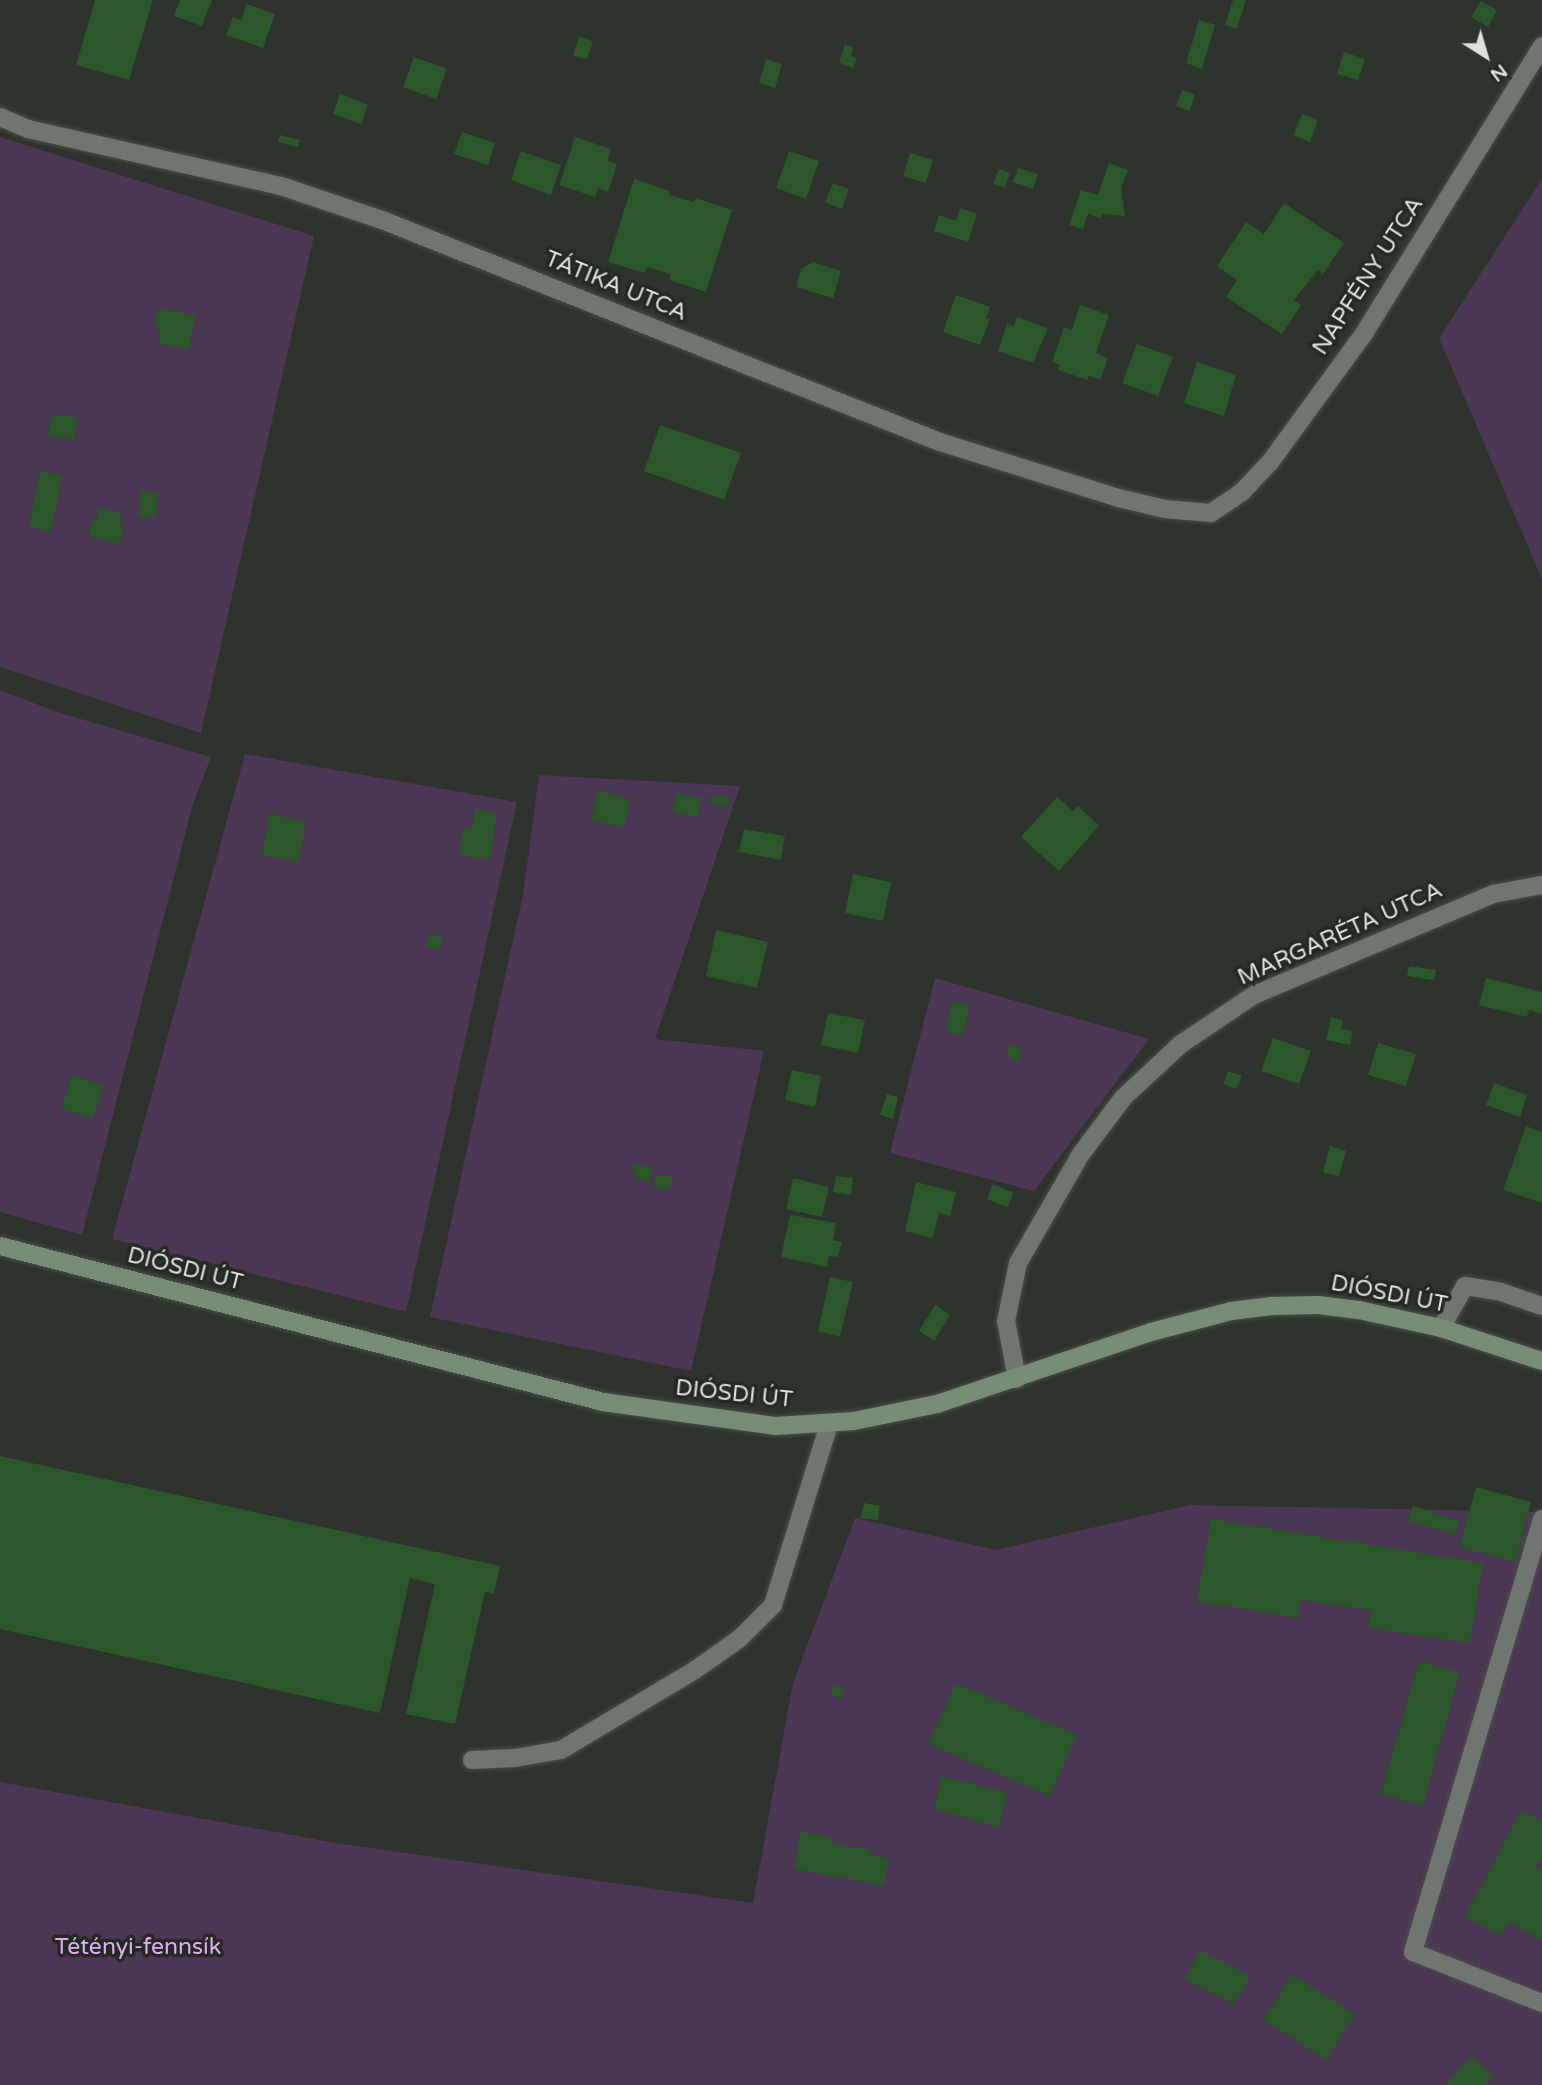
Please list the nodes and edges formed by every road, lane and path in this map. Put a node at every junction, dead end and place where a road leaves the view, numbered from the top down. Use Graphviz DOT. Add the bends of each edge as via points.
graph roads {
  1 [pos="1542,46"];
  2 [pos="0,117"];
  3 [pos="1211,513"];
  4 [pos="1542,885"];
  5 [pos="0,1246"];
  6 [pos="1542,1306"];
  7 [pos="1441,1328"];
  8 [pos="1542,1361"];
  9 [pos="1017,1379"];
  10 [pos="829,1424"];
  11 [pos="1542,1520"];
  12 [pos="472,1760"];
  13 [pos="1542,2003"];
  1 -- 3 [label="street, NAPFÉNY UTCA" via="1363,335 1271,461 1242,492"];
  2 -- 3 [label="street, TÁTIKA UTCA" via="28,129 281,186 382,220 940,442 1119,498"];
  4 -- 9 [label="street, MARGARÉTA UTCA" via="1493,894 1254,995 1181,1044 1142,1080 1081,1154 1018,1263 1006,1321"];
  5 -- 10 [label="main road, DIÓSDI ÚT" via="603,1402 740,1423"];
  6 -- 7 [label="street" via="1465,1286"];
  7 -- 8 [label="main road, DIÓSDI ÚT"];
  7 -- 9 [label="main road, DIÓSDI ÚT" via="1318,1304 1272,1306 1231,1311 1150,1332"];
  9 -- 10 [label="main road, DIÓSDI ÚT" via="937,1404"];
  10 -- 12 [label="street" via="774,1605 739,1639 561,1750"];
  11 -- 13 [label="street" via="1413,1952"];
}
